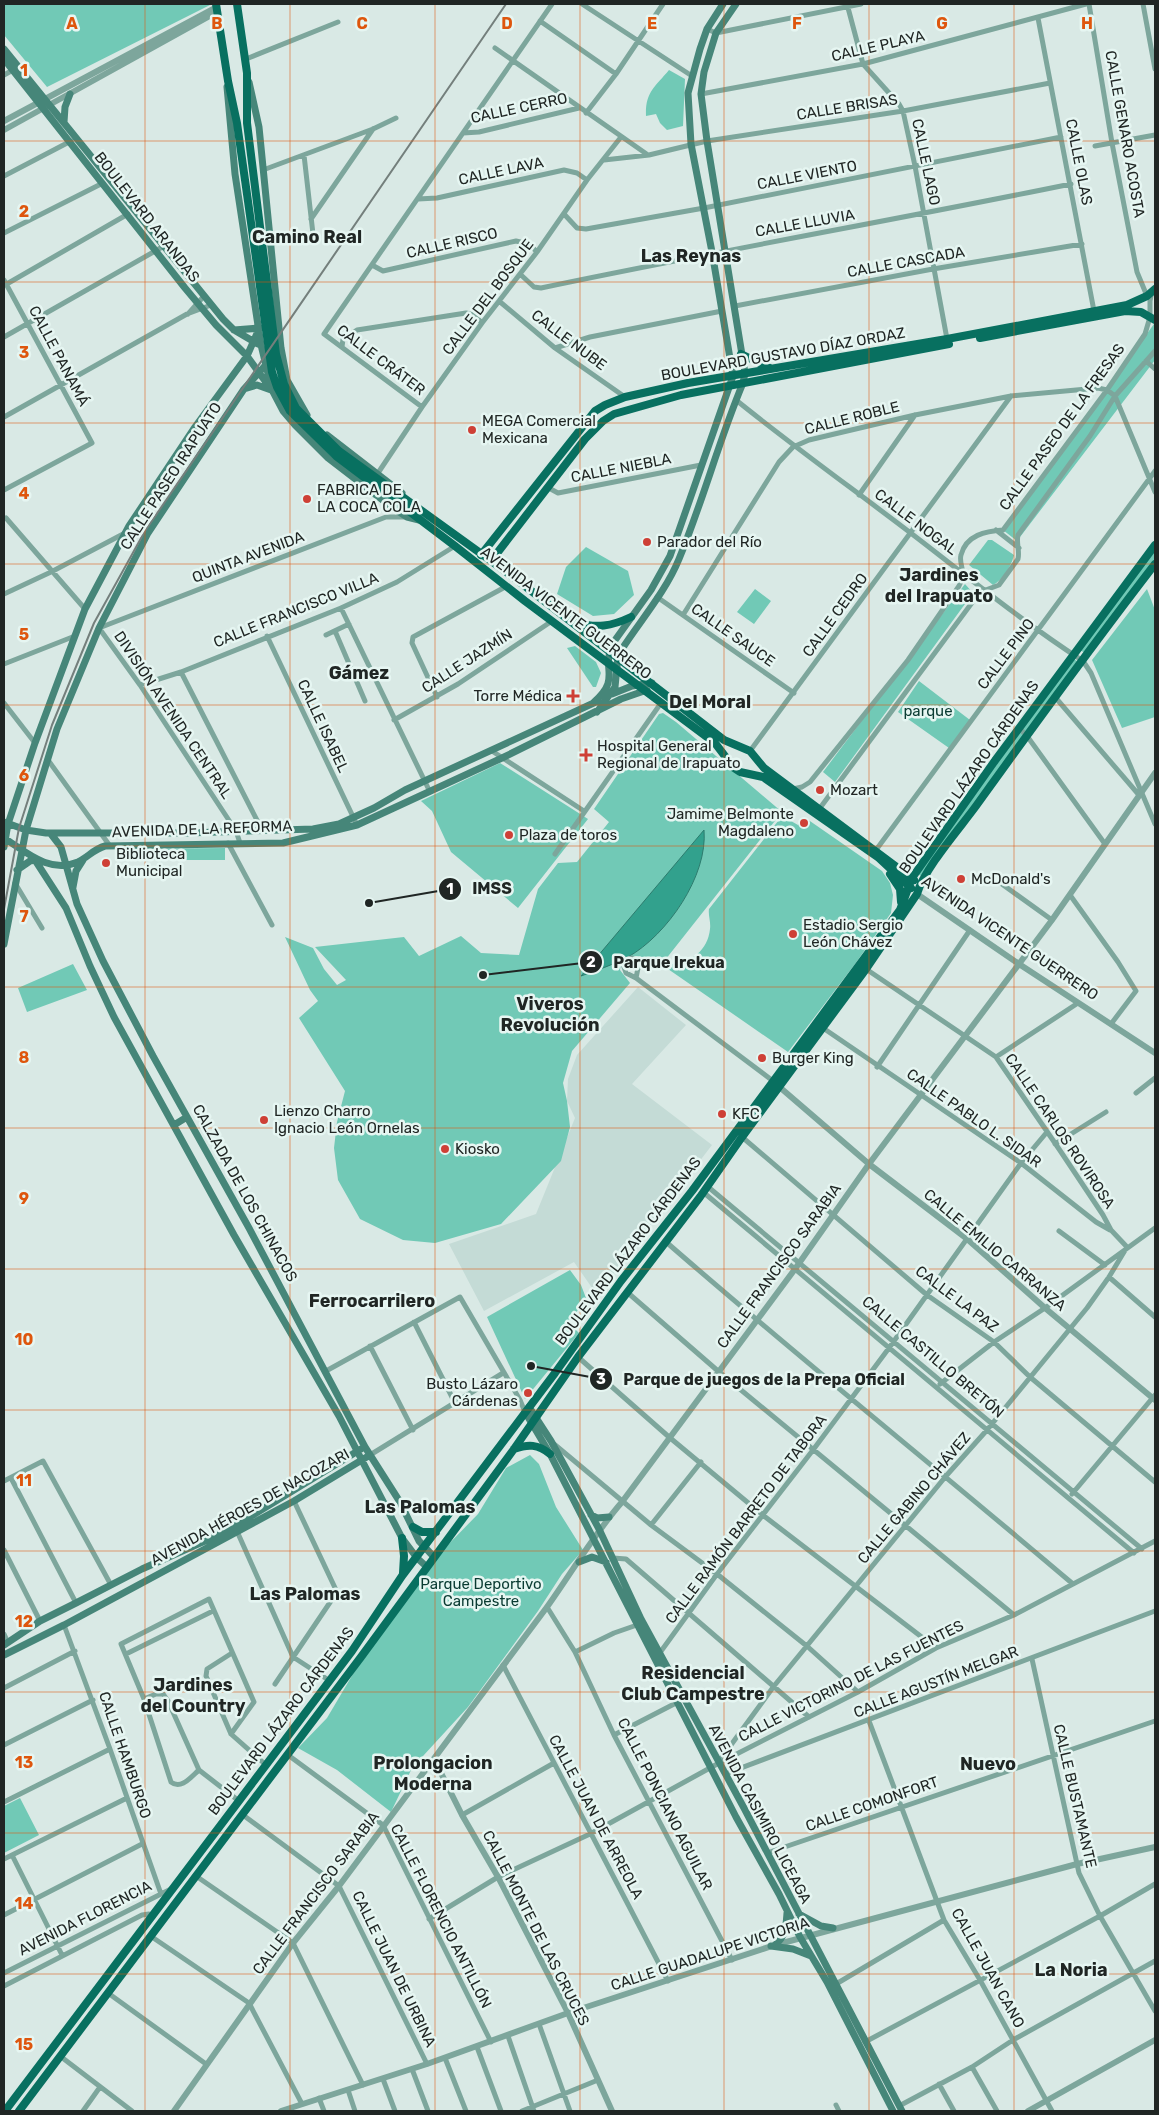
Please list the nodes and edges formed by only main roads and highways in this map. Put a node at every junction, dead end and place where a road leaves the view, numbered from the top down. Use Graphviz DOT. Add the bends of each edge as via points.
graph roads {
  1 [pos="237,4"];
  2 [pos="723,4"];
  3 [pos="736,4"];
  4 [pos="217,8"];
  5 [pos="4,49"];
  6 [pos="4,59"];
  7 [pos="247,73"];
  8 [pos="228,81"];
  9 [pos="70,94"];
  10 [pos="41,101"];
  11 [pos="47,107"];
  12 [pos="64,122"];
  13 [pos="73,140"];
  14 [pos="1152,292"];
  15 [pos="1153,318"];
  16 [pos="278,326"];
  17 [pos="259,329"];
  18 [pos="234,330"];
  19 [pos="258,344"];
  20 [pos="281,348"];
  21 [pos="741,354"];
  22 [pos="247,356"];
  23 [pos="265,364"];
  24 [pos="770,368"];
  25 [pos="258,371"];
  26 [pos="745,373"];
  27 [pos="733,376"];
  28 [pos="287,377"];
  29 [pos="269,382"];
  30 [pos="743,382"];
  31 [pos="729,385"];
  32 [pos="244,389"];
  33 [pos="272,390"];
  34 [pos="337,453"];
  35 [pos="430,517"];
  36 [pos="419,520"];
  37 [pos="1155,544"];
  38 [pos="481,555"];
  39 [pos="491,561"];
  40 [pos="1155,564"];
  41 [pos="631,617"];
  42 [pos="568,620"];
  43 [pos="610,650"];
  44 [pos="618,656"];
  45 [pos="608,662"];
  46 [pos="617,668"];
  47 [pos="652,683"];
  48 [pos="638,685"];
  49 [pos="647,690"];
  50 [pos="611,694"];
  51 [pos="594,702"];
  52 [pos="597,712"];
  53 [pos="737,744"];
  54 [pos="725,758"];
  55 [pos="758,762"];
  56 [pos="746,773"];
  57 [pos="405,790"];
  58 [pos="407,802"];
  59 [pos="5,822"];
  60 [pos="26,830"];
  61 [pos="281,830"];
  62 [pos="187,833"];
  63 [pos="51,834"];
  64 [pos="5,838"];
  65 [pos="283,842"];
  66 [pos="187,844"];
  67 [pos="4,847"];
  68 [pos="21,848"];
  69 [pos="877,854"];
  70 [pos="83,859"];
  71 [pos="35,860"];
  72 [pos="67,866"];
  73 [pos="17,870"];
  74 [pos="910,882"];
  75 [pos="920,884"];
  76 [pos="72,890"];
  77 [pos="917,894"];
  78 [pos="900,910"];
  79 [pos="94,942"];
  80 [pos="4,944"];
  81 [pos="82,948"];
  82 [pos="776,1083"];
  83 [pos="187,1117"];
  84 [pos="174,1125"];
  85 [pos="527,1409"];
  86 [pos="533,1419"];
  87 [pos="365,1447"];
  88 [pos="514,1449"];
  89 [pos="357,1451"];
  90 [pos="550,1454"];
  91 [pos="370,1455"];
  92 [pos="361,1459"];
  93 [pos="591,1515"];
  94 [pos="609,1517"];
  95 [pos="413,1528"];
  96 [pos="236,1529"];
  97 [pos="436,1532"];
  98 [pos="402,1538"];
  99 [pos="424,1548"];
  100 [pos="434,1557"];
  101 [pos="417,1558"];
  102 [pos="610,1560"];
  103 [pos="579,1562"];
  104 [pos="427,1567"];
  105 [pos="402,1576"];
  106 [pos="6,1644"];
  107 [pos="4,1655"];
  108 [pos="796,1910"];
  109 [pos="787,1913"];
  110 [pos="833,1928"];
  111 [pos="811,1956"];
  112 [pos="901,2108"];
  113 [pos="5,2111"];
  114 [pos="19,2111"];
  115 [pos="893,2111"];
  1 -- 7 [label="main road, AVENIDA VICENTE GUERRERO"];
  2 -- 27 [label="main road" via="707,29 688,93 691,144"];
  3 -- 21 [label="main road" via="716,33 701,94"];
  4 -- 8 [label="main road, AVENIDA VICENTE GUERRERO"];
  5 -- 10 [label="main road, BOULEVARD ARANDAS"];
  6 -- 10 [label="main road, BOULEVARD ARANDAS"];
  7 -- 16 [label="main road" via="259,127"];
  7 -- 34 [label="main road, AVENIDA VICENTE GUERRERO" via="247,123 279,370 296,408"];
  8 -- 17 [label="main road" via="235,174"];
  8 -- 34 [label="main road, AVENIDA VICENTE GUERRERO" via="237,123 272,372 290,411"];
  9 -- 12 [label="main road"];
  10 -- 11 [label="main road, BOULEVARD ARANDAS"];
  11 -- 12 [label="main road, BOULEVARD ARANDAS"];
  11 -- 13 [label="main road, BOULEVARD ARANDAS"];
  12 -- 13 [label="main road, BOULEVARD ARANDAS"];
  13 -- 18 [label="main road, BOULEVARD ARANDAS"];
  13 -- 22 [label="main road, BOULEVARD ARANDAS" via="196,302"];
  14 -- 24 [label="main road, BOULEVARD GUSTAVO DÍAZ ORDAZ" via="1127,305"];
  15 -- 30 [label="main road, BOULEVARD GUSTAVO DÍAZ ORDAZ" via="1141,312 1125,311"];
  16 -- 17 [label="main road"];
  16 -- 20 [label="main road"];
  17 -- 18 [label="main road"];
  17 -- 19 [label="main road"];
  18 -- 19 [label="main road, BOULEVARD ARANDAS"];
  19 -- 20 [label="main road, BOULEVARD ARANDAS"];
  19 -- 22 [label="main road, CALLE PASEO IRAPUATO"];
  19 -- 23 [label="main road"];
  20 -- 23 [label="main road, CALLE PASEO IRAPUATO"];
  20 -- 28 [label="main road"];
  21 -- 24 [label="main road"];
  21 -- 26 [label="main road"];
  22 -- 25 [label="main road, BOULEVARD ARANDAS"];
  22 -- 59 [label="main road, CALLE PASEO IRAPUATO" via="195,426 125,532 85,609"];
  23 -- 25 [label="main road, CALLE PASEO IRAPUATO"];
  23 -- 29 [label="main road"];
  24 -- 26 [label="main road, BOULEVARD GUSTAVO DÍAZ ORDAZ"];
  25 -- 32 [label="main road, CALLE PASEO IRAPUATO"];
  25 -- 33 [label="main road, BOULEVARD ARANDAS"];
  26 -- 27 [label="main road, BOULEVARD GUSTAVO DÍAZ ORDAZ"];
  26 -- 30 [label="main road"];
  27 -- 31 [label="main road"];
  27 -- 38 [label="main road, BOULEVARD GUSTAVO DÍAZ ORDAZ" via="625,397 596,411"];
  28 -- 29 [label="main road" via="278,376"];
  28 -- 35 [label="main road" via="293,393 312,422"];
  29 -- 33 [label="main road"];
  30 -- 31 [label="main road, BOULEVARD GUSTAVO DÍAZ ORDAZ"];
  30 -- 44 [label="main road" via="679,560"];
  31 -- 39 [label="main road, BOULEVARD GUSTAVO DÍAZ ORDAZ" via="681,395 603,420"];
  31 -- 41 [label="main road" via="670,556"];
  32 -- 33 [label="main road" via="257,385"];
  32 -- 60 [label="main road, CALLE PASEO IRAPUATO" via="148,533 99,628 58,729"];
  33 -- 36 [label="main road" via="283,411 328,458 407,517"];
  34 -- 35 [label="main road, AVENIDA VICENTE GUERRERO"];
  34 -- 36 [label="main road, AVENIDA VICENTE GUERRERO"];
  35 -- 38 [label="main road, AVENIDA VICENTE GUERRERO"];
  36 -- 45 [label="main road, AVENIDA VICENTE GUERRERO"];
  37 -- 74 [label="main road, BOULEVARD LÁZARO CÁRDENAS"];
  38 -- 39 [label="main road, AVENIDA VICENTE GUERRERO"];
  39 -- 42 [label="main road, AVENIDA VICENTE GUERRERO"];
  40 -- 75 [label="main road, BOULEVARD LÁZARO CÁRDENAS"];
  41 -- 42 [label="main road" via="616,625 602,626"];
  41 -- 43 [label="main road"];
  42 -- 43 [label="main road, AVENIDA VICENTE GUERRERO"];
  43 -- 44 [label="main road, AVENIDA VICENTE GUERRERO"];
  43 -- 45 [label="main road, AVENIDA DE LA REFORMA"];
  44 -- 46 [label="main road, AVENIDA DE LA REFORMA"];
  44 -- 47 [label="main road, AVENIDA VICENTE GUERRERO"];
  45 -- 46 [label="main road, AVENIDA VICENTE GUERRERO"];
  45 -- 51 [label="main road, AVENIDA DE LA REFORMA" via="609,685"];
  46 -- 48 [label="main road, AVENIDA VICENTE GUERRERO"];
  46 -- 50 [label="main road, AVENIDA DE LA REFORMA"];
  47 -- 48 [label="main road, AVENIDA DE LA REFORMA"];
  47 -- 53 [label="main road, AVENIDA VICENTE GUERRERO" via="724,740"];
  48 -- 49 [label="main road, AVENIDA VICENTE GUERRERO"];
  48 -- 50 [label="main road, AVENIDA DE LA REFORMA"];
  49 -- 52 [label="main road, AVENIDA DE LA REFORMA" via="630,694"];
  49 -- 54 [label="main road, AVENIDA VICENTE GUERRERO" via="715,743"];
  50 -- 51 [label="main road, AVENIDA DE LA REFORMA"];
  50 -- 52 [label="main road, AVENIDA DE LA REFORMA"];
  51 -- 57 [label="main road, AVENIDA DE LA REFORMA"];
  52 -- 58 [label="main road, AVENIDA DE LA REFORMA"];
  53 -- 54 [label="main road"];
  53 -- 55 [label="main road, AVENIDA VICENTE GUERRERO" via="750,751"];
  54 -- 56 [label="main road, AVENIDA VICENTE GUERRERO" via="734,768"];
  55 -- 56 [label="main road"];
  55 -- 69 [label="main road, AVENIDA VICENTE GUERRERO"];
  56 -- 69 [label="main road, AVENIDA VICENTE GUERRERO" via="763,777"];
  57 -- 58 [label="main road"];
  57 -- 61 [label="main road, AVENIDA DE LA REFORMA" via="339,824"];
  58 -- 65 [label="main road, AVENIDA DE LA REFORMA" via="356,825"];
  59 -- 60 [label="main road, AVENIDA DE LA REFORMA"];
  59 -- 64 [label="main road, CALLE PASEO IRAPUATO"];
  60 -- 63 [label="main road, AVENIDA DE LA REFORMA"];
  60 -- 68 [label="main road, CALLE PASEO IRAPUATO"];
  61 -- 62 [label="main road, AVENIDA DE LA REFORMA"];
  61 -- 65 [label="main road"];
  62 -- 63 [label="main road, AVENIDA DE LA REFORMA"];
  62 -- 66 [label="main road"];
  63 -- 72 [label="main road, CALZADA DE LOS CHINACOS" via="62,847"];
  64 -- 67 [label="main road, CALLE PASEO IRAPUATO"];
  64 -- 68 [label="main road"];
  65 -- 66 [label="main road, AVENIDA DE LA REFORMA"];
  66 -- 70 [label="main road, AVENIDA DE LA REFORMA" via="110,846 98,848"];
  68 -- 71 [label="main road"];
  68 -- 73 [label="main road, CALLE PASEO IRAPUATO"];
  69 -- 74 [label="main road, AVENIDA VICENTE GUERRERO"];
  69 -- 78 [label="main road" via="900,889"];
  70 -- 72 [label="main road, AVENIDA DE LA REFORMA"];
  70 -- 76 [label="main road" via="76,871"];
  71 -- 72 [label="main road"];
  71 -- 73 [label="main road"];
  71 -- 81 [label="main road, CALZADA DE LOS CHINACOS" via="66,908"];
  72 -- 76 [label="main road, CALZADA DE LOS CHINACOS"];
  73 -- 80 [label="main road, CALLE PASEO IRAPUATO"];
  74 -- 75 [label="main road, AVENIDA VICENTE GUERRERO"];
  74 -- 77 [label="main road, AVENIDA VICENTE GUERRERO"];
  74 -- 78 [label="main road, BOULEVARD LÁZARO CÁRDENAS"];
  75 -- 77 [label="main road, BOULEVARD LÁZARO CÁRDENAS"];
  76 -- 79 [label="main road, CALZADA DE LOS CHINACOS"];
  77 -- 82 [label="main road, BOULEVARD LÁZARO CÁRDENAS" via="822,1028"];
  78 -- 82 [label="main road, BOULEVARD LÁZARO CÁRDENAS"];
  79 -- 81 [label="main road"];
  79 -- 83 [label="main road, CALZADA DE LOS CHINACOS"];
  81 -- 84 [label="main road, CALZADA DE LOS CHINACOS" via="114,1017"];
  82 -- 85 [label="main road, BOULEVARD LÁZARO CÁRDENAS" via="621,1281"];
  82 -- 86 [label="main road, BOULEVARD LÁZARO CÁRDENAS" via="705,1189"];
  83 -- 84 [label="main road"];
  83 -- 87 [label="main road, CALZADA DE LOS CHINACOS"];
  84 -- 89 [label="main road, CALZADA DE LOS CHINACOS"];
  85 -- 86 [label="main road, AVENIDA CASIMIRO LICEAGA"];
  85 -- 97 [label="main road, BOULEVARD LÁZARO CÁRDENAS"];
  86 -- 88 [label="main road, BOULEVARD LÁZARO CÁRDENAS"];
  86 -- 90 [label="main road, AVENIDA CASIMIRO LICEAGA"];
  86 -- 93 [label="main road, AVENIDA CASIMIRO LICEAGA" via="551,1441"];
  87 -- 89 [label="main road, AVENIDA HÉROES DE NACOZARI"];
  87 -- 91 [label="main road, CALZADA DE LOS CHINACOS"];
  88 -- 90 [label="main road" via="535,1445"];
  88 -- 100 [label="main road, BOULEVARD LÁZARO CÁRDENAS"];
  89 -- 92 [label="main road, CALZADA DE LOS CHINACOS"];
  89 -- 96 [label="main road, AVENIDA HÉROES DE NACOZARI"];
  90 -- 102 [label="main road, AVENIDA CASIMIRO LICEAGA" via="593,1539"];
  91 -- 92 [label="main road, AVENIDA HÉROES DE NACOZARI"];
  91 -- 95 [label="main road, CALZADA DE LOS CHINACOS"];
  92 -- 96 [label="main road, AVENIDA HÉROES DE NACOZARI" via="294,1501"];
  92 -- 98 [label="main road, CALZADA DE LOS CHINACOS"];
  93 -- 94 [label="main road"];
  93 -- 102 [label="main road, AVENIDA CASIMIRO LICEAGA"];
  95 -- 97 [label="main road"];
  95 -- 99 [label="main road, CALZADA DE LOS CHINACOS"];
  96 -- 106 [label="main road, AVENIDA HÉROES DE NACOZARI" via="111,1585 40,1622"];
  96 -- 107 [label="main road, AVENIDA HÉROES DE NACOZARI"];
  97 -- 99 [label="main road, BOULEVARD LÁZARO CÁRDENAS"];
  98 -- 101 [label="main road, CALZADA DE LOS CHINACOS"];
  98 -- 105 [label="main road"];
  99 -- 100 [label="main road, CALZADA DE LOS CHINACOS"];
  99 -- 101 [label="main road, BOULEVARD LÁZARO CÁRDENAS"];
  100 -- 104 [label="main road, BOULEVARD LÁZARO CÁRDENAS"];
  101 -- 104 [label="main road, CALZADA DE LOS CHINACOS"];
  101 -- 105 [label="main road, BOULEVARD LÁZARO CÁRDENAS"];
  102 -- 103 [label="main road" via="592,1557"];
  102 -- 108 [label="main road, AVENIDA CASIMIRO LICEAGA"];
  102 -- 109 [label="main road, AVENIDA CASIMIRO LICEAGA" via="637,1626"];
  104 -- 114 [label="main road, BOULEVARD LÁZARO CÁRDENAS"];
  105 -- 113 [label="main road, BOULEVARD LÁZARO CÁRDENAS" via="330,1681"];
  108 -- 110 [label="main road" via="812,1923"];
  108 -- 112 [label="main road, AVENIDA CASIMIRO LICEAGA"];
  109 -- 111 [label="main road, AVENIDA CASIMIRO LICEAGA"];
  109 -- 111 [label="main road" via="786,1932 773,1946 793,1948"];
  111 -- 115 [label="main road, AVENIDA CASIMIRO LICEAGA"];
}
